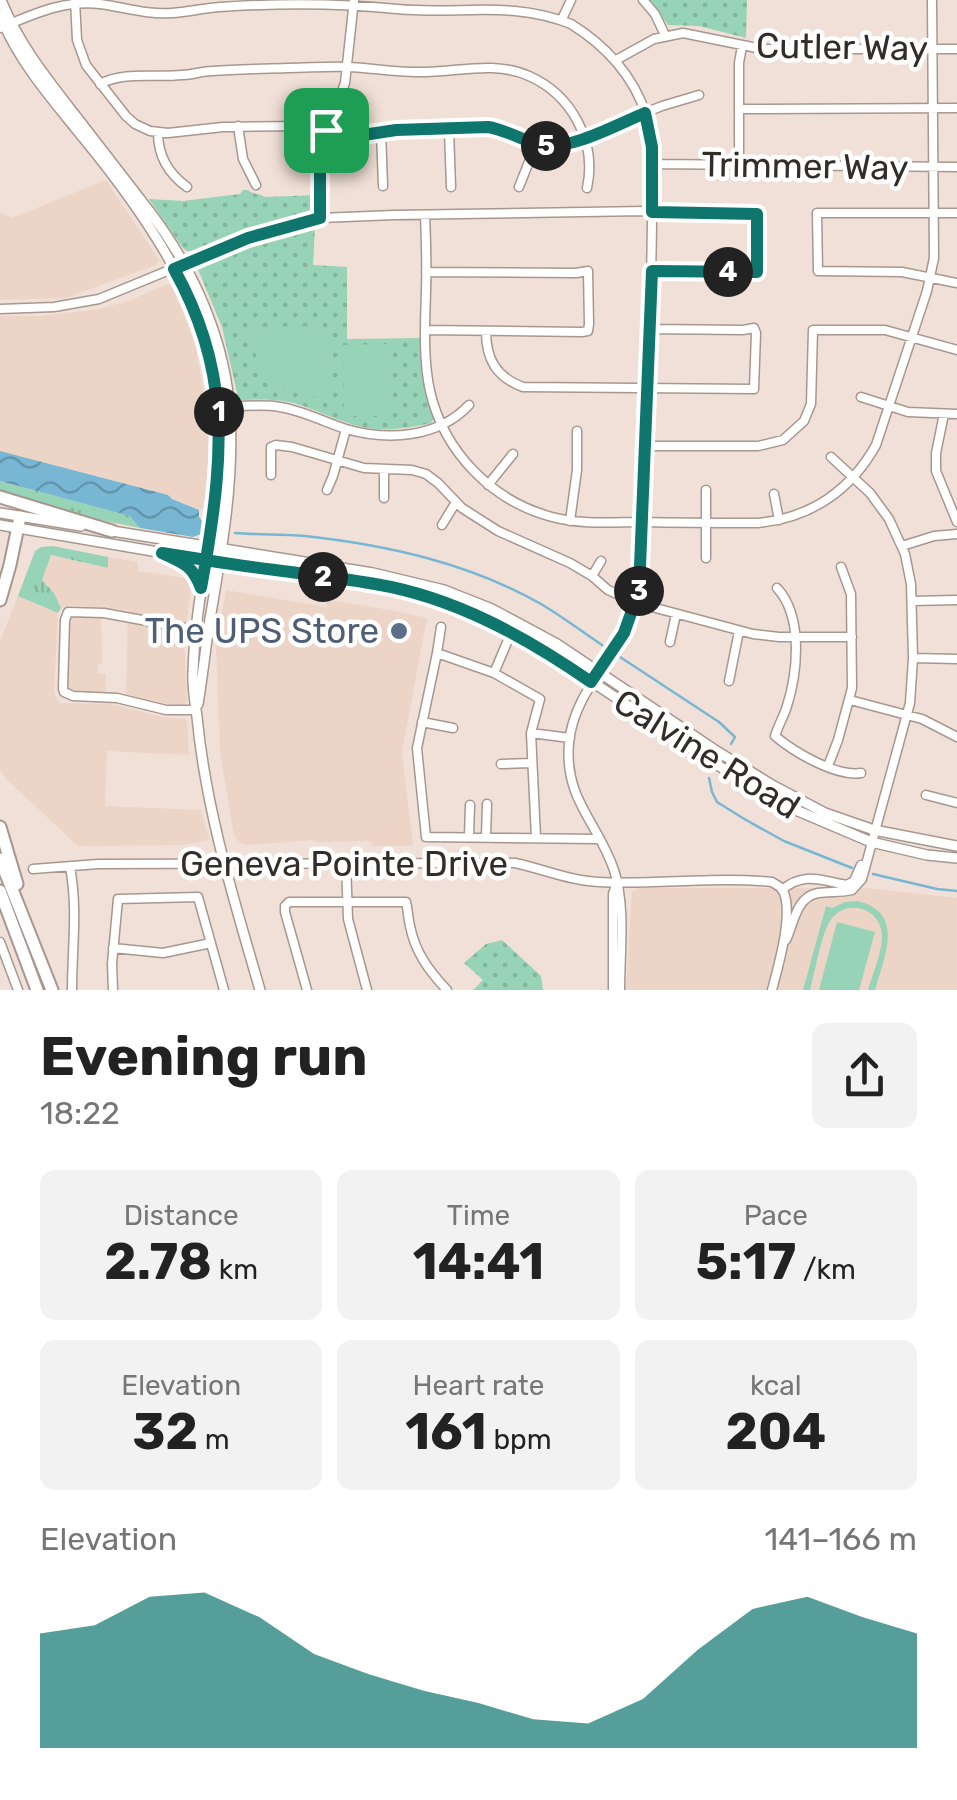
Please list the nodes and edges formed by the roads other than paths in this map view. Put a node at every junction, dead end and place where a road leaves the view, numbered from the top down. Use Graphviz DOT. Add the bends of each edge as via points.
graph roads {
  1 [pos="1,0"];
  2 [pos="571,0"];
  3 [pos="643,0"];
  4 [pos="932,0"];
  5 [pos="75,1"];
  6 [pos="354,2"];
  7 [pos="502,2"];
  8 [pos="220,3"];
  9 [pos="562,19"];
  10 [pos="4,23"];
  11 [pos="666,35"];
  12 [pos="742,46"];
  13 [pos="932,49"];
  14 [pos="957,49"];
  15 [pos="616,60"];
  16 [pos="348,67"];
  17 [pos="100,84"];
  18 [pos="699,95"];
  19 [pos="931,108"];
  20 [pos="957,108"];
  21 [pos="739,109"];
  22 [pos="645,113"];
  23 [pos="238,126"];
  24 [pos="326,130"];
  25 [pos="449,130"];
  26 [pos="381,132"];
  27 [pos="158,133"];
  28 [pos="585,137"];
  29 [pos="536,144"];
  30 [pos="652,164"];
  31 [pos="740,164"];
  32 [pos="934,167"];
  33 [pos="957,167"];
  34 [pos="256,185"];
  35 [pos="383,186"];
  36 [pos="188,187"];
  37 [pos="450,187"];
  38 [pos="519,187"];
  39 [pos="587,188"];
  40 [pos="652,212"];
  41 [pos="934,214"];
  42 [pos="957,214"];
  43 [pos="425,215"];
  44 [pos="320,218"];
  45 [pos="185,264"];
  46 [pos="174,269"];
  47 [pos="652,271"];
  48 [pos="426,272"];
  49 [pos="930,278"];
  50 [pos="957,283"];
  51 [pos="0,309"];
  52 [pos="426,330"];
  53 [pos="650,330"];
  54 [pos="486,331"];
  55 [pos="913,336"];
  56 [pos="957,350"];
  57 [pos="647,388"];
  58 [pos="861,397"];
  59 [pos="468,405"];
  60 [pos="890,406"];
  61 [pos="224,408"];
  62 [pos="944,414"];
  63 [pos="957,414"];
  64 [pos="442,424"];
  65 [pos="346,429"];
  66 [pos="577,432"];
  67 [pos="644,446"];
  68 [pos="513,454"];
  69 [pos="832,457"];
  70 [pos="337,462"];
  71 [pos="384,471"];
  72 [pos="271,474"];
  73 [pos="853,478"];
  74 [pos="488,485"];
  75 [pos="326,490"];
  76 [pos="706,490"];
  77 [pos="774,494"];
  78 [pos="0,497"];
  79 [pos="384,498"];
  80 [pos="456,502"];
  81 [pos="0,514"];
  82 [pos="570,520"];
  83 [pos="779,520"];
  84 [pos="19,522"];
  85 [pos="642,522"];
  86 [pos="957,522"];
  87 [pos="706,523"];
  88 [pos="0,525"];
  89 [pos="442,525"];
  90 [pos="112,531"];
  91 [pos="957,534"];
  92 [pos="209,546"];
  93 [pos="902,546"];
  94 [pos="221,548"];
  95 [pos="162,553"];
  96 [pos="706,558"];
  97 [pos="206,560"];
  98 [pos="601,561"];
  99 [pos="219,563"];
  100 [pos="841,566"];
  101 [pos="592,576"];
  102 [pos="201,588"];
  103 [pos="777,588"];
  104 [pos="0,600"];
  105 [pos="957,600"];
  106 [pos="912,601"];
  107 [pos="636,603"];
  108 [pos="676,614"];
  109 [pos="441,627"];
  110 [pos="196,630"];
  111 [pos="739,631"];
  112 [pos="511,633"];
  113 [pos="794,637"];
  114 [pos="852,637"];
  115 [pos="670,642"];
  116 [pos="437,653"];
  117 [pos="912,658"];
  118 [pos="957,658"];
  119 [pos="598,672"];
  120 [pos="494,673"];
  121 [pos="729,680"];
  122 [pos="591,682"];
  123 [pos="850,700"];
  124 [pos="196,710"];
  125 [pos="907,715"];
  126 [pos="422,722"];
  127 [pos="453,728"];
  128 [pos="531,733"];
  129 [pos="957,737"];
  130 [pos="570,738"];
  131 [pos="532,762"];
  132 [pos="502,764"];
  133 [pos="828,766"];
  134 [pos="861,773"];
  135 [pos="926,795"];
  136 [pos="957,803"];
  137 [pos="470,804"];
  138 [pos="487,804"];
  139 [pos="0,828"];
  140 [pos="874,830"];
  141 [pos="469,837"];
  142 [pos="486,837"];
  143 [pos="536,838"];
  144 [pos="598,838"];
  145 [pos="957,846"];
  146 [pos="869,847"];
  147 [pos="957,858"];
  148 [pos="0,860"];
  149 [pos="346,862"];
  150 [pos="225,863"];
  151 [pos="70,868"];
  152 [pos="32,869"];
  153 [pos="617,882"];
  154 [pos="782,890"];
  155 [pos="0,891"];
  156 [pos="347,903"];
  157 [pos="27,932"];
  158 [pos="785,941"];
  159 [pos="0,942"];
  160 [pos="210,942"];
  161 [pos="112,948"];
  162 [pos="438,981"];
  163 [pos="430,988"];
  164 [pos="18,990"];
  165 [pos="37,990"];
  166 [pos="52,990"];
  167 [pos="72,990"];
  168 [pos="114,990"];
  169 [pos="224,990"];
  170 [pos="260,990"];
  171 [pos="306,990"];
  172 [pos="367,990"];
  173 [pos="446,990"];
  174 [pos="616,990"];
  175 [pos="772,990"];
  1 -- 10 [label="main road"];
  2 -- 9 [label="street"];
  3 -- 11 [label="street"];
  4 -- 13 [label="street"];
  5 -- 8 [label="street" via="150,13"];
  5 -- 10 [label="street"];
  5 -- 17 [label="street" via="78,46"];
  6 -- 7 [label="street" via="416,10"];
  6 -- 8 [label="street"];
  6 -- 16 [label="street"];
  7 -- 9 [label="street"];
  9 -- 15 [label="street"];
  10 -- 45 [label="main road"];
  10 -- 46 [label="main road" via="36,79 108,168"];
  11 -- 12 [label="street, Cutler Way" via="694,34"];
  11 -- 15 [label="street"];
  12 -- 13 [label="street, Cutler Way"];
  12 -- 21 [label="street"];
  13 -- 14 [label="street, Cutler Way"];
  13 -- 19 [label="street"];
  15 -- 22 [label="street"];
  16 -- 17 [label="street" via="120,76"];
  16 -- 24 [label="street"];
  16 -- 28 [label="street" via="519,72 560,96"];
  17 -- 27 [label="street" via="130,120"];
  18 -- 22 [label="street"];
  19 -- 20 [label="street"];
  19 -- 21 [label="street"];
  19 -- 32 [label="street"];
  21 -- 31 [label="street"];
  22 -- 28 [label="street"];
  22 -- 30 [label="street"];
  23 -- 24 [label="street"];
  23 -- 27 [label="street"];
  23 -- 34 [label="street"];
  24 -- 26 [label="street" via="350,137"];
  24 -- 44 [label="street"];
  25 -- 26 [label="street"];
  25 -- 29 [label="street" via="495,128"];
  25 -- 37 [label="street"];
  26 -- 35 [label="street"];
  27 -- 36 [label="street" via="164,162"];
  28 -- 29 [label="street"];
  28 -- 39 [label="street"];
  29 -- 38 [label="street"];
  30 -- 31 [label="street, Trimmer Way"];
  30 -- 40 [label="street"];
  31 -- 32 [label="street, Trimmer Way"];
  32 -- 33 [label="street, Trimmer Way"];
  32 -- 41 [label="street"];
  40 -- 43 [label="street"];
  40 -- 47 [label="street"];
  40 -- 47 [label="street" via="757,214 757,272"];
  41 -- 42 [label="street"];
  41 -- 49 [label="street"];
  41 -- 49 [label="street" via="818,213 818,271"];
  43 -- 44 [label="street"];
  43 -- 48 [label="street"];
  44 -- 45 [label="street"];
  45 -- 46 [label="street"];
  45 -- 61 [label="main road" via="219,349"];
  46 -- 51 [label="street" via="84,302"];
  46 -- 61 [label="main road"];
  47 -- 53 [label="street"];
  48 -- 52 [label="street"];
  48 -- 54 [label="street" via="588,271 588,331"];
  49 -- 50 [label="street"];
  49 -- 55 [label="street"];
  52 -- 54 [label="street"];
  52 -- 64 [label="street" via="430,391"];
  53 -- 57 [label="street"];
  53 -- 57 [label="street" via="754,328 756,383 754,389"];
  54 -- 57 [label="street" via="494,367 518,385"];
  55 -- 56 [label="street"];
  55 -- 60 [label="street"];
  55 -- 67 [label="street" via="813,330 809,410 778,442"];
  57 -- 67 [label="street"];
  58 -- 60 [label="street"];
  59 -- 64 [label="street"];
  60 -- 62 [label="street"];
  60 -- 73 [label="street" via="876,445"];
  61 -- 65 [label="street" via="277,406"];
  61 -- 92 [label="main road"];
  61 -- 94 [label="main road" via="230,463"];
  62 -- 63 [label="street"];
  62 -- 86 [label="street" via="936,471"];
  64 -- 65 [label="street" via="396,435"];
  64 -- 74 [label="street" via="462,459"];
  65 -- 70 [label="street"];
  66 -- 82 [label="street"];
  67 -- 85 [label="street"];
  68 -- 74 [label="street"];
  69 -- 73 [label="street"];
  70 -- 71 [label="street"];
  70 -- 72 [label="street" via="276,445"];
  70 -- 75 [label="street"];
  71 -- 79 [label="street"];
  71 -- 80 [label="street" via="426,474"];
  73 -- 83 [label="street" via="813,508"];
  73 -- 93 [label="street" via="880,506"];
  74 -- 82 [label="street" via="523,506"];
  76 -- 87 [label="street"];
  77 -- 83 [label="street"];
  78 -- 90 [label="highway"];
  80 -- 89 [label="street"];
  80 -- 101 [label="street" via="498,531"];
  81 -- 84 [label="main road"];
  82 -- 85 [label="street"];
  83 -- 87 [label="street"];
  84 -- 88 [label="main road, Calvine Road"];
  84 -- 90 [label="main road, Calvine Road"];
  84 -- 95 [label="main road, Calvine Road"];
  84 -- 104 [label="highway"];
  85 -- 87 [label="street"];
  85 -- 107 [label="street"];
  87 -- 96 [label="street"];
  90 -- 92 [label="main road, Calvine Road"];
  91 -- 93 [label="street"];
  92 -- 94 [label="main road, Calvine Road"];
  92 -- 97 [label="main road"];
  93 -- 106 [label="street"];
  94 -- 99 [label="main road"];
  94 -- 119 [label="main road, Calvine Road" via="444,590 512,619"];
  95 -- 97 [label="main road, Calvine Road"];
  95 -- 102 [label="main road" via="195,572"];
  97 -- 99 [label="main road, Calvine Road"];
  97 -- 102 [label="main road"];
  98 -- 101 [label="street"];
  99 -- 112 [label="main road, Calvine Road" via="378,584 451,605"];
  99 -- 124 [label="main road"];
  100 -- 114 [label="street" via="851,594"];
  101 -- 107 [label="street"];
  102 -- 110 [label="main road"];
  103 -- 113 [label="street" via="791,610"];
  105 -- 106 [label="street"];
  106 -- 117 [label="street"];
  107 -- 108 [label="street"];
  107 -- 119 [label="street"];
  108 -- 111 [label="street"];
  108 -- 115 [label="street"];
  109 -- 116 [label="street"];
  110 -- 124 [label="main road"];
  110 -- 124 [label="street" via="68,612 63,677 64,692 73,696"];
  111 -- 113 [label="street"];
  111 -- 121 [label="street"];
  112 -- 120 [label="street"];
  112 -- 122 [label="main road, Calvine Road"];
  113 -- 114 [label="street"];
  113 -- 133 [label="street" via="791,688 775,736"];
  114 -- 123 [label="street"];
  116 -- 120 [label="street"];
  116 -- 126 [label="street"];
  117 -- 118 [label="street"];
  117 -- 125 [label="street"];
  119 -- 122 [label="street"];
  119 -- 140 [label="main road, Calvine Road" via="774,786"];
  120 -- 128 [label="street" via="540,698"];
  122 -- 130 [label="street"];
  122 -- 146 [label="main road, Calvine Road" via="762,794"];
  123 -- 125 [label="street"];
  123 -- 133 [label="street"];
  124 -- 150 [label="main road"];
  125 -- 129 [label="street"];
  125 -- 140 [label="street"];
  126 -- 127 [label="street"];
  126 -- 141 [label="street" via="417,749 426,837"];
  128 -- 130 [label="street"];
  128 -- 131 [label="street"];
  130 -- 144 [label="street" via="571,779"];
  131 -- 132 [label="street"];
  131 -- 143 [label="street"];
  133 -- 134 [label="street"];
  135 -- 136 [label="street"];
  137 -- 141 [label="street"];
  138 -- 142 [label="street"];
  139 -- 157 [label="highway"];
  140 -- 145 [label="main road, Calvine Road"];
  140 -- 146 [label="street"];
  141 -- 142 [label="street"];
  142 -- 143 [label="street"];
  143 -- 144 [label="street"];
  144 -- 153 [label="street"];
  146 -- 147 [label="main road, Calvine Road"];
  146 -- 154 [label="street" via="850,884 810,878"];
  146 -- 158 [label="street" via="856,888 806,898"];
  148 -- 157 [label="highway"];
  149 -- 150 [label="street, Geneva Pointe Drive"];
  149 -- 153 [label="street, Geneva Pointe Drive" via="515,863 584,881"];
  149 -- 156 [label="street"];
  150 -- 151 [label="street, Geneva Pointe Drive"];
  150 -- 170 [label="main road"];
  151 -- 152 [label="street, Geneva Pointe Drive"];
  151 -- 167 [label="street" via="76,924"];
  153 -- 154 [label="street, Geneva Pointe Drive" via="766,882"];
  153 -- 174 [label="street"];
  154 -- 158 [label="street"];
  155 -- 165 [label="highway"];
  156 -- 162 [label="street" via="407,903 417,948"];
  156 -- 171 [label="street" via="285,906"];
  156 -- 172 [label="street"];
  157 -- 166 [label="highway"];
  158 -- 175 [label="street"];
  159 -- 164 [label="street"];
  160 -- 161 [label="street" via="163,953"];
  160 -- 161 [label="street" via="198,897 148,897 118,899"];
  160 -- 169 [label="street"];
  161 -- 168 [label="street"];
  162 -- 163 [label="street"];
  162 -- 173 [label="street"];
}
